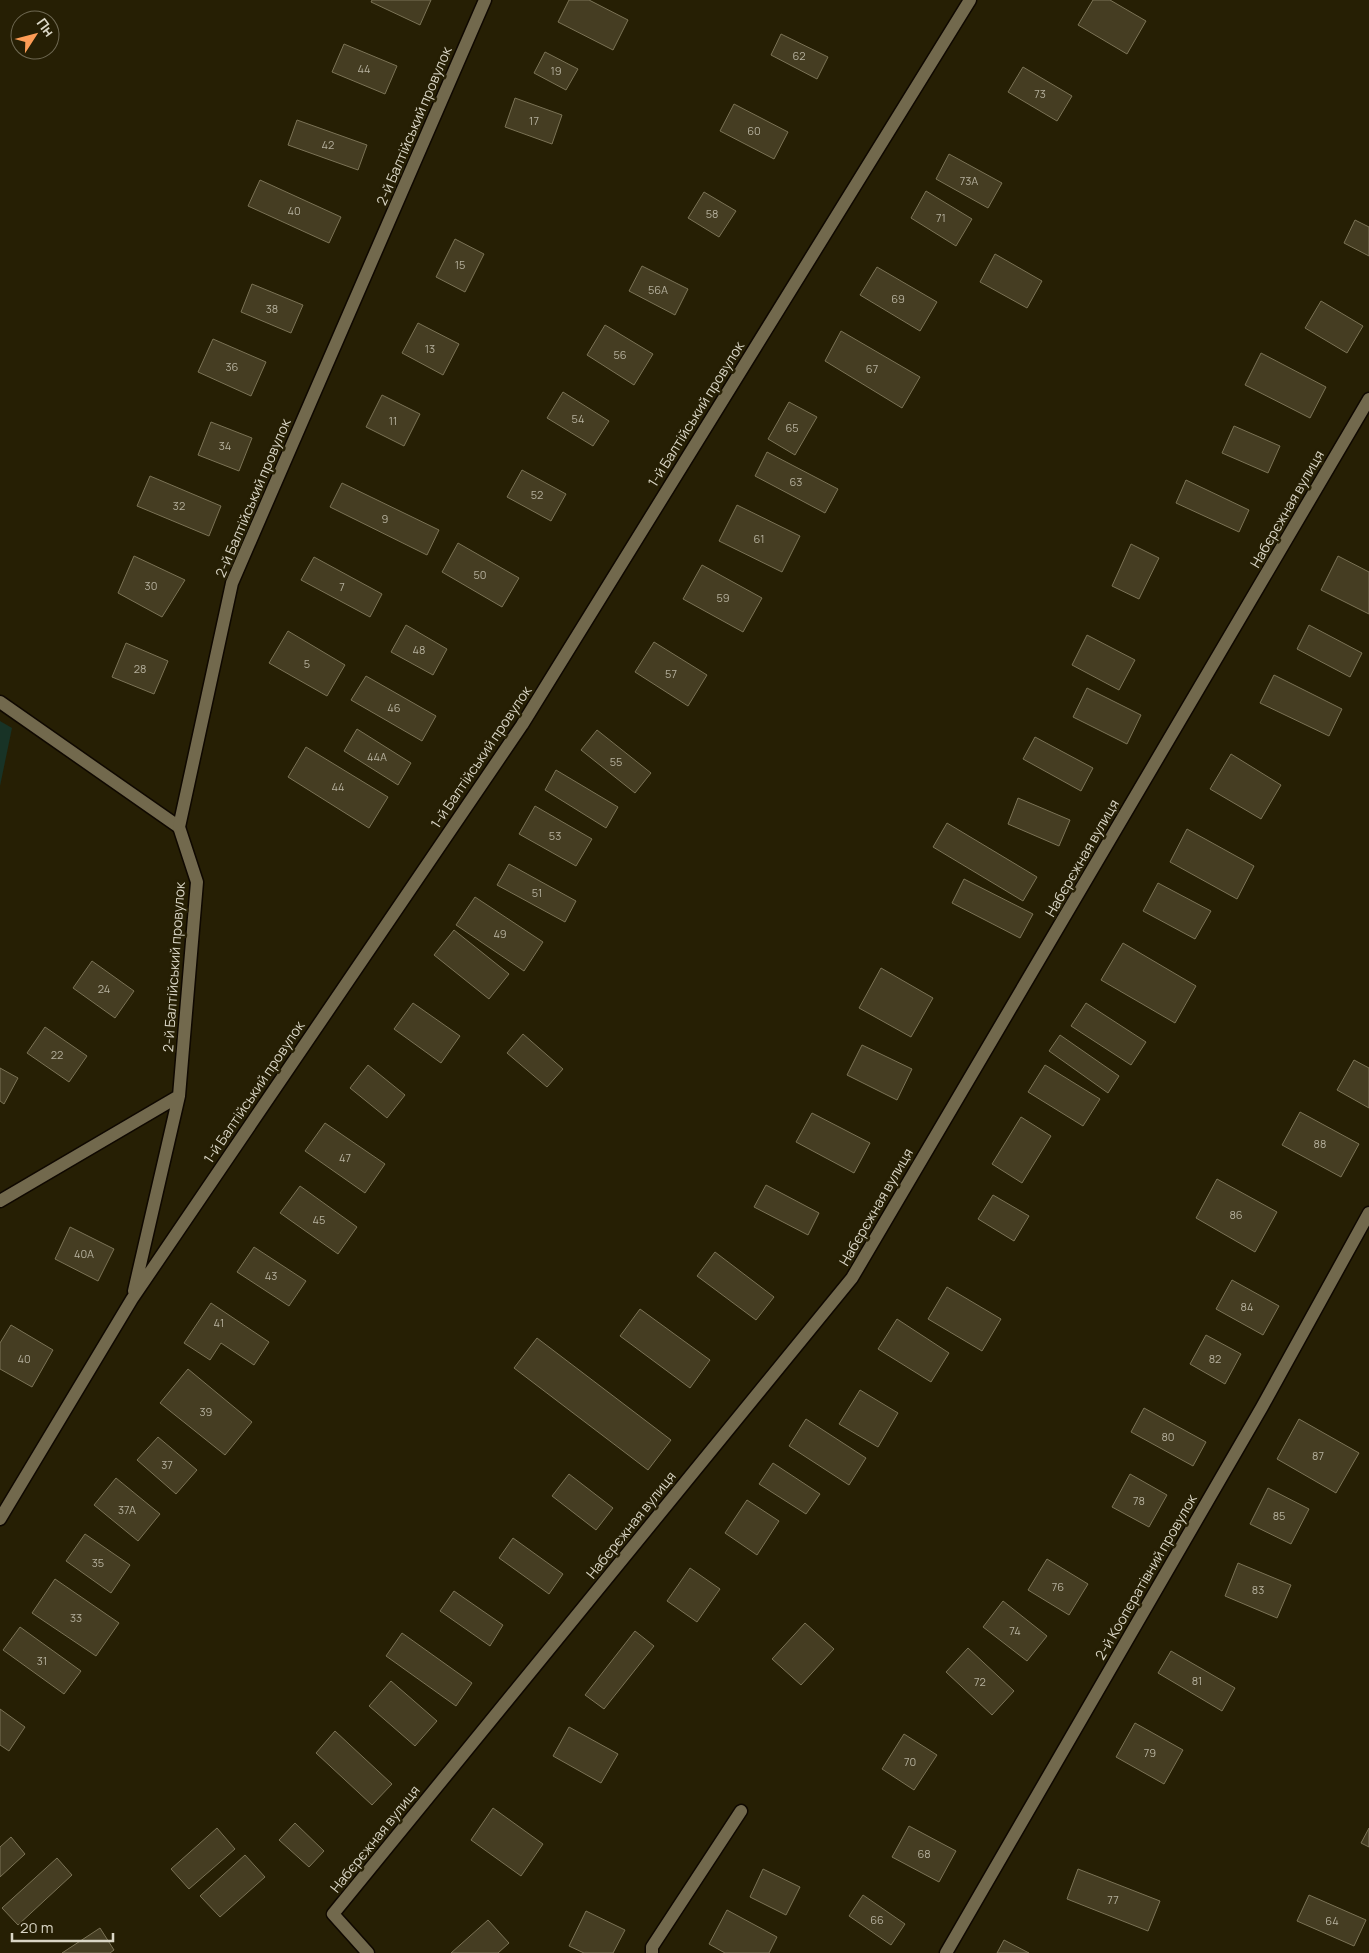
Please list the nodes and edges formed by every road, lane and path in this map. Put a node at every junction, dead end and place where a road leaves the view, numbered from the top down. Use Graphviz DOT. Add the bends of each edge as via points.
graph roads {
  1 [pos="485,0"];
  2 [pos="970,0"];
  3 [pos="1369,399"];
  4 [pos="0,702"];
  5 [pos="179,827"];
  6 [pos="179,1096"];
  7 [pos="0,1201"];
  8 [pos="1369,1213"];
  9 [pos="132,1298"];
  10 [pos="0,1519"];
  11 [pos="741,1811"];
  12 [pos="368,1953"];
  13 [pos="652,1953"];
  14 [pos="946,1953"];
  1 -- 5 [label="street, 2-й Балтійський провулок" via="232,583"];
  2 -- 9 [label="street, 1-й Балтійський провулок" via="522,725"];
  3 -- 12 [label="street, Набєрєжная вулиця" via="852,1278 334,1914"];
  4 -- 5 [label="street"];
  5 -- 6 [label="street, 2-й Балтійський провулок" via="197,882"];
  6 -- 7 [label="street"];
  6 -- 9 [label="street, 2-й Балтійський провулок"];
  8 -- 14 [label="street, 2-й Коопєратівний провулок" via="1257,1415"];
  9 -- 10 [label="street, 1-й Балтійський провулок"];
  11 -- 13 [label="street" via="652,1947"];
}
